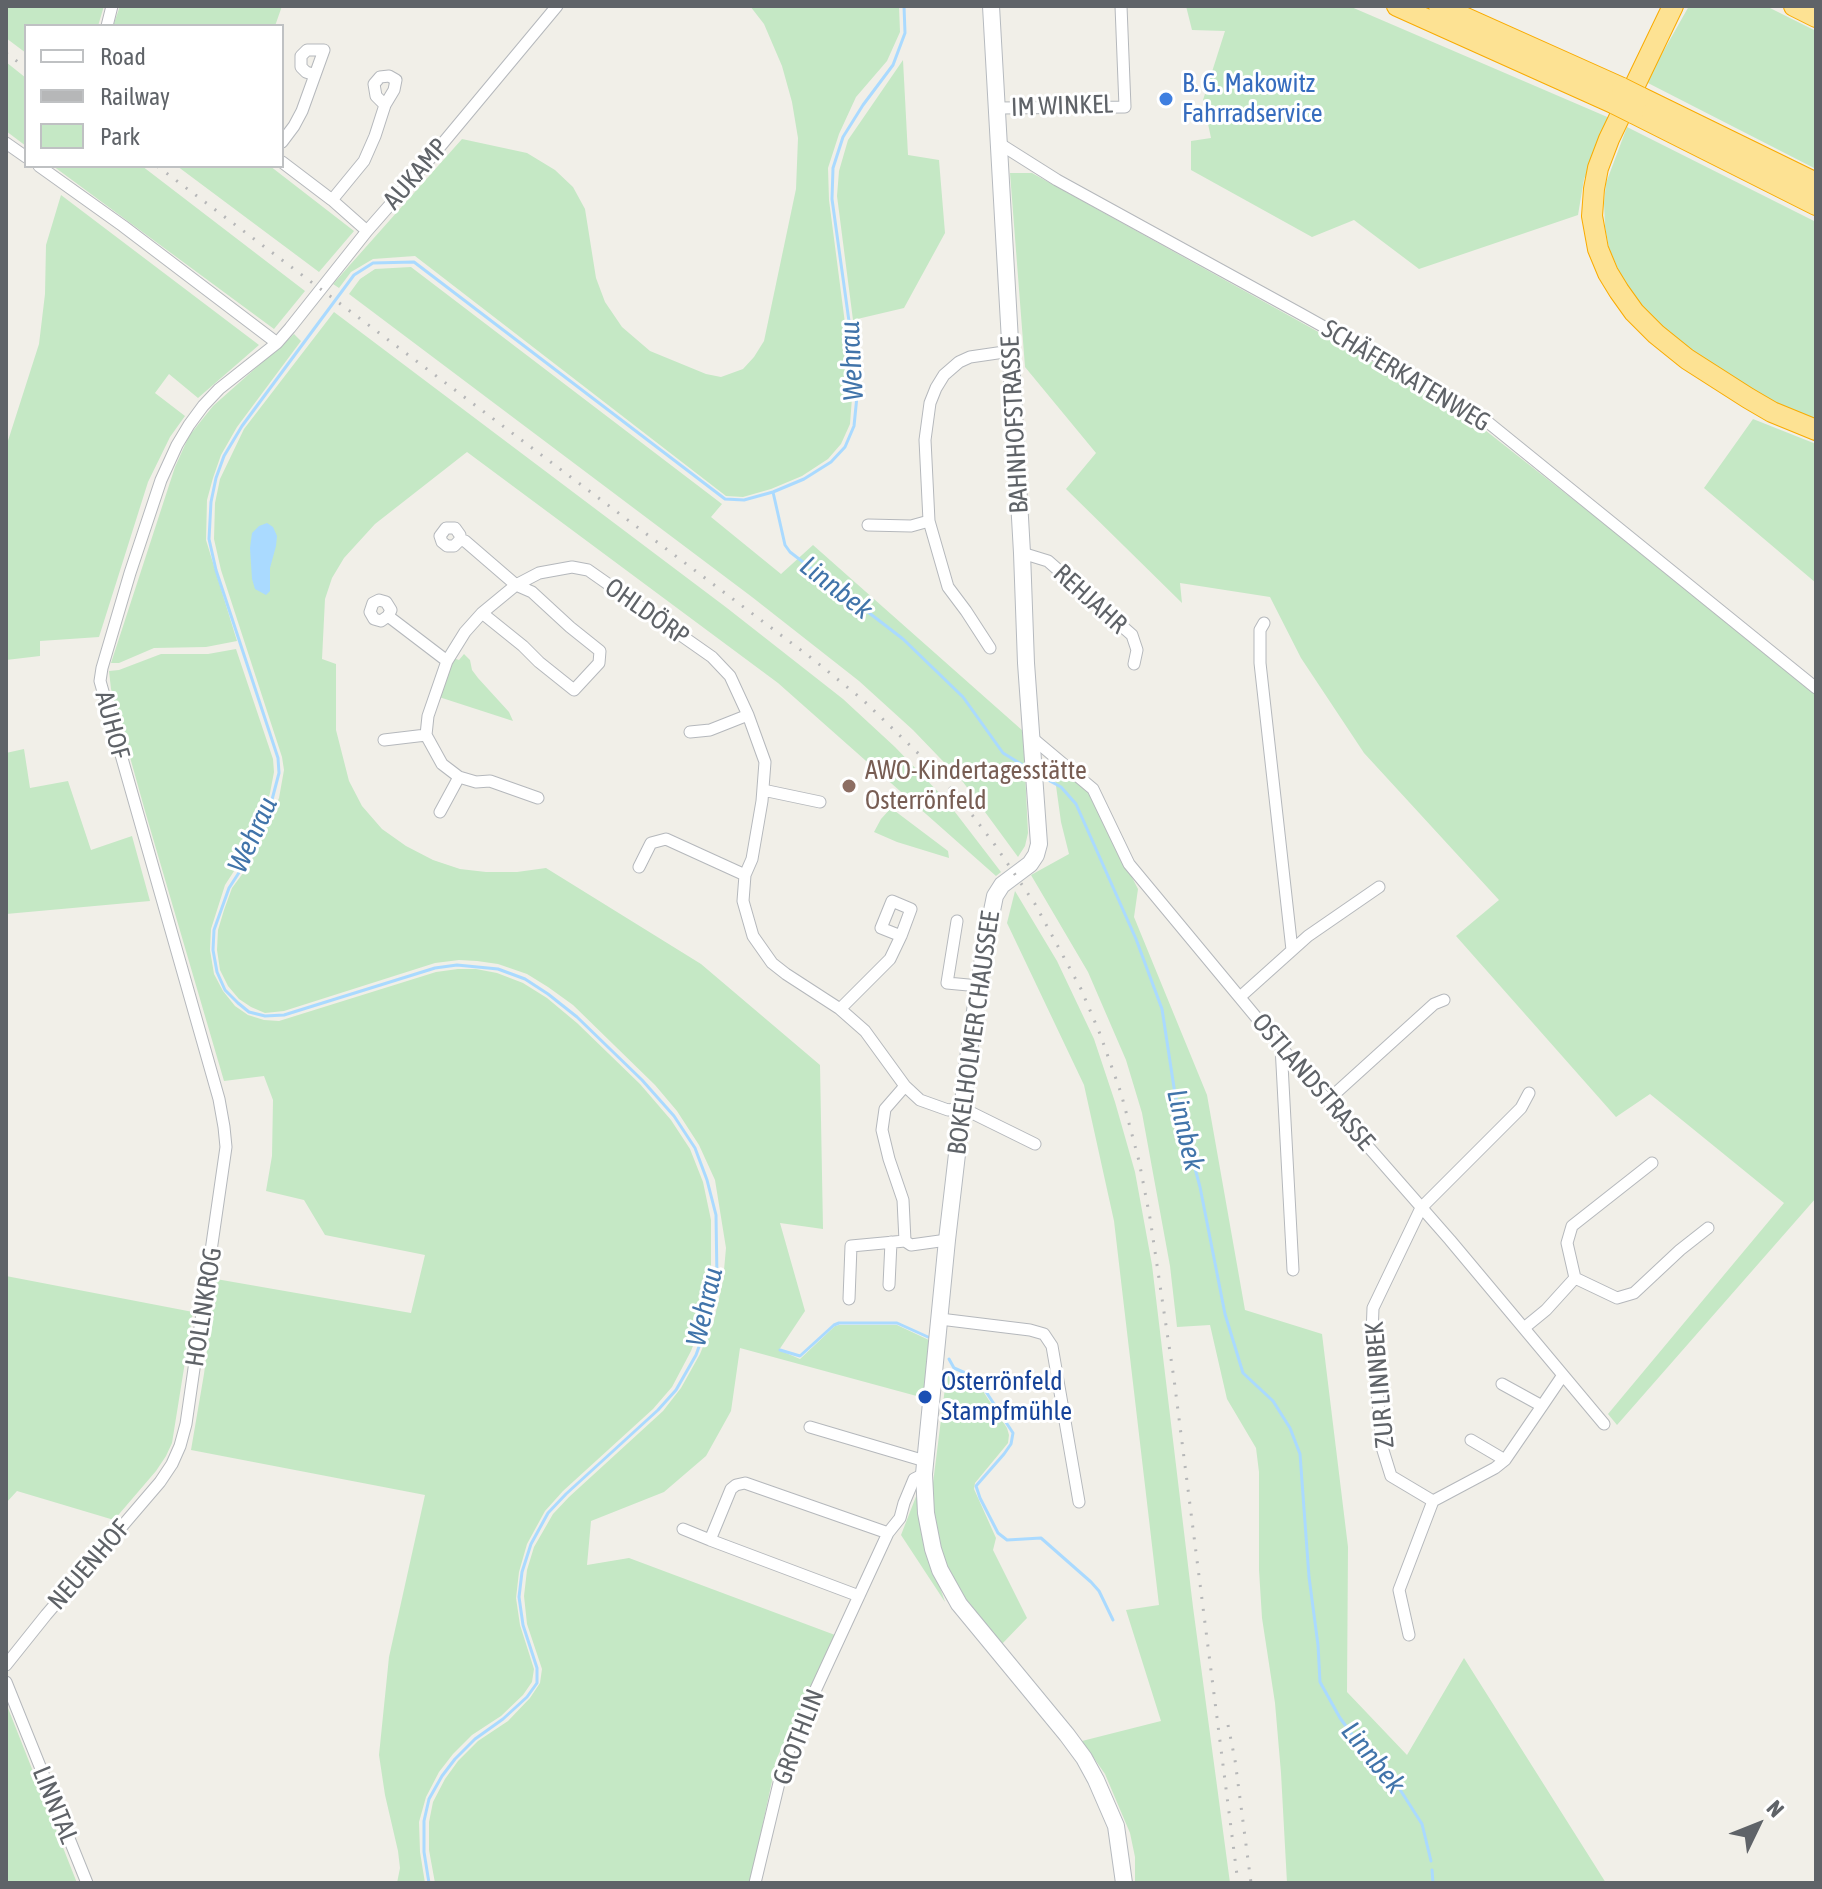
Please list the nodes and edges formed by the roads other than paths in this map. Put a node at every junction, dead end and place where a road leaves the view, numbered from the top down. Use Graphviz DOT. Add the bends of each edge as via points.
graph roads {
  1 [pos="557,6"];
  2 [pos="991,6"];
  3 [pos="1121,6"];
  4 [pos="1397,6"];
  5 [pos="1439,6"];
  6 [pos="1673,6"];
  7 [pos="1679,6"];
  8 [pos="1794,6"];
  9 [pos="1816,17"];
  10 [pos="1660,32"];
  11 [pos="315,75"];
  12 [pos="1627,100"];
  13 [pos="385,105"];
  14 [pos="998,108"];
  15 [pos="284,139"];
  16 [pos="6,143"];
  17 [pos="1000,144"];
  18 [pos="24,156"];
  19 [pos="284,164"];
  20 [pos="42,168"];
  21 [pos="1816,183"];
  22 [pos="332,200"];
  23 [pos="1816,205"];
  24 [pos="367,231"];
  25 [pos="277,343"];
  26 [pos="1011,351"];
  27 [pos="1816,430"];
  28 [pos="929,521"];
  29 [pos="868,525"];
  30 [pos="460,540"];
  31 [pos="1022,553"];
  32 [pos="516,585"];
  33 [pos="482,613"];
  34 [pos="388,616"];
  35 [pos="1262,626"];
  36 [pos="990,648"];
  37 [pos="447,661"];
  38 [pos="1134,664"];
  39 [pos="1816,688"];
  40 [pos="748,715"];
  41 [pos="690,732"];
  42 [pos="426,735"];
  43 [pos="1031,737"];
  44 [pos="384,740"];
  45 [pos="459,777"];
  46 [pos="763,790"];
  47 [pos="538,798"];
  48 [pos="820,802"];
  49 [pos="440,812"];
  50 [pos="1039,844"];
  51 [pos="639,867"];
  52 [pos="745,875"];
  53 [pos="1379,887"];
  54 [pos="957,921"];
  55 [pos="901,936"];
  56 [pos="1292,950"];
  57 [pos="979,986"];
  58 [pos="1240,997"];
  59 [pos="1444,1000"];
  60 [pos="840,1009"];
  61 [pos="1280,1046"];
  62 [pos="905,1086"];
  63 [pos="1529,1093"];
  64 [pos="1328,1100"];
  65 [pos="962,1108"];
  66 [pos="1035,1144"];
  67 [pos="226,1147"];
  68 [pos="1652,1163"];
  69 [pos="1421,1208"];
  70 [pos="1708,1228"];
  71 [pos="947,1240"];
  72 [pos="905,1241"];
  73 [pos="891,1242"];
  74 [pos="1293,1270"];
  75 [pos="1575,1278"];
  76 [pos="889,1285"];
  77 [pos="849,1299"];
  78 [pos="940,1319"];
  79 [pos="1524,1328"];
  80 [pos="1563,1375"];
  81 [pos="1502,1384"];
  82 [pos="1542,1406"];
  83 [pos="1604,1424"];
  84 [pos="810,1427"];
  85 [pos="1471,1440"];
  86 [pos="1505,1460"];
  87 [pos="925,1462"];
  88 [pos="172,1464"];
  89 [pos="1433,1501"];
  90 [pos="1079,1502"];
  91 [pos="683,1529"];
  92 [pos="888,1533"];
  93 [pos="710,1540"];
  94 [pos="859,1596"];
  95 [pos="1409,1635"];
  96 [pos="6,1665"];
  97 [pos="6,1682"];
  98 [pos="87,1883"];
  99 [pos="755,1883"];
  100 [pos="1124,1883"];
  1 -- 24 [label="street, AUKAMP"];
  2 -- 14 [label="main road, BAHNHOFSTRASSE"];
  3 -- 14 [label="street, IM WINKEL" via="1125,107"];
  4 -- 12 [label="highway"];
  5 -- 12 [label="highway"];
  6 -- 10 [label="highway"];
  7 -- 10 [label="highway"];
  8 -- 9 [label="highway"];
  10 -- 27 [label="highway" via="1598,168 1592,216 1603,262 1634,312 1687,359 1760,405"];
  11 -- 15 [label="street" via="302,111"];
  12 -- 21 [label="highway"];
  12 -- 23 [label="highway"];
  13 -- 22 [label="street" via="364,161"];
  14 -- 17 [label="main road, BAHNHOFSTRASSE"];
  16 -- 18 [label="street"];
  17 -- 26 [label="main road, BAHNHOFSTRASSE"];
  17 -- 39 [label="street, SCHÄFERKATENWEG" via="1479,415"];
  19 -- 22 [label="street"];
  20 -- 25 [label="street"];
  22 -- 24 [label="street"];
  24 -- 25 [label="street, AUKAMP"];
  25 -- 67 [label="street, AUHOF" via="219,389 177,445 130,573 100,681 219,1099"];
  26 -- 28 [label="street" via="959,362 936,388 925,440"];
  26 -- 31 [label="main road, BAHNHOFSTRASSE"];
  28 -- 29 [label="street"];
  28 -- 36 [label="street" via="948,587"];
  30 -- 32 [label="street"];
  31 -- 38 [label="street, REHJAHR" via="1048,561 1132,635"];
  31 -- 43 [label="main road, BAHNHOFSTRASSE"];
  32 -- 33 [label="street, OHLDÖRP"];
  32 -- 33 [label="street" via="532,592 600,651 599,663 574,690"];
  32 -- 40 [label="street, OHLDÖRP" via="553,570 588,570 712,657 730,676"];
  33 -- 37 [label="street, OHLDÖRP"];
  34 -- 37 [label="street"];
  35 -- 56 [label="street" via="1260,663"];
  37 -- 42 [label="street, OHLDÖRP"];
  40 -- 41 [label="street"];
  40 -- 46 [label="street, OHLDÖRP" via="765,762"];
  42 -- 44 [label="street"];
  42 -- 45 [label="street" via="442,764"];
  43 -- 50 [label="main road, BAHNHOFSTRASSE"];
  43 -- 58 [label="street, OSTLANDSTRASSE" via="1093,789 1129,864"];
  45 -- 47 [label="street" via="490,781"];
  45 -- 49 [label="street"];
  46 -- 48 [label="street"];
  46 -- 52 [label="street, OHLDÖRP"];
  50 -- 57 [label="main road, BOKELHOLMER CHAUSSEE" via="1030,864 995,896"];
  51 -- 52 [label="street" via="651,843 666,839"];
  52 -- 60 [label="street, OHLDÖRP" via="743,901 753,936 772,963"];
  53 -- 56 [label="street"];
  54 -- 57 [label="street" via="947,983"];
  55 -- 60 [label="street" via="890,959"];
  56 -- 58 [label="street"];
  57 -- 65 [label="main road, BOKELHOLMER CHAUSSEE"];
  58 -- 61 [label="street, OSTLANDSTRASSE"];
  59 -- 64 [label="street"];
  60 -- 62 [label="street, OHLDÖRP" via="865,1031"];
  61 -- 64 [label="street, OSTLANDSTRASSE"];
  61 -- 74 [label="street"];
  62 -- 65 [label="street, OHLDÖRP" via="920,1100 948,1110"];
  62 -- 72 [label="street" via="885,1109 882,1130 903,1200"];
  63 -- 69 [label="street" via="1521,1108"];
  64 -- 69 [label="street, OSTLANDSTRASSE"];
  65 -- 66 [label="street, OHLDÖRP"];
  65 -- 71 [label="main road, BOKELHOLMER CHAUSSEE"];
  67 -- 88 [label="street, HOLLNKROG" via="186,1424"];
  68 -- 75 [label="street" via="1572,1226 1567,1243"];
  69 -- 79 [label="street, OSTLANDSTRASSE"];
  69 -- 89 [label="street, ZUR LINNBEK" via="1373,1308 1372,1335 1382,1447 1391,1476"];
  70 -- 75 [label="street" via="1634,1293 1617,1298"];
  71 -- 72 [label="street" via="911,1245"];
  71 -- 78 [label="main road, BOKELHOLMER CHAUSSEE"];
  72 -- 73 [label="street"];
  73 -- 76 [label="street"];
  73 -- 77 [label="street" via="851,1246"];
  75 -- 79 [label="street"];
  78 -- 87 [label="main road, BOKELHOLMER CHAUSSEE"];
  78 -- 90 [label="street" via="1044,1334 1052,1346"];
  79 -- 80 [label="street, OSTLANDSTRASSE"];
  80 -- 82 [label="street"];
  80 -- 83 [label="street, OSTLANDSTRASSE"];
  81 -- 82 [label="street"];
  82 -- 86 [label="street"];
  84 -- 87 [label="street"];
  85 -- 86 [label="street"];
  86 -- 89 [label="street"];
  87 -- 92 [label="street, GROTHLIN"];
  87 -- 100 [label="main road, BOKELHOLMER CHAUSSEE" via="929,1535 948,1587 1084,1758 1116,1826"];
  88 -- 96 [label="street, NEUENHOF"];
  89 -- 95 [label="street" via="1399,1590"];
  91 -- 93 [label="street"];
  92 -- 93 [label="street" via="745,1483 731,1489"];
  92 -- 94 [label="street, GROTHLIN"];
  93 -- 94 [label="street"];
  94 -- 99 [label="street, GROTHLIN" via="784,1762"];
  97 -- 98 [label="street, LINNTAL"];
}
